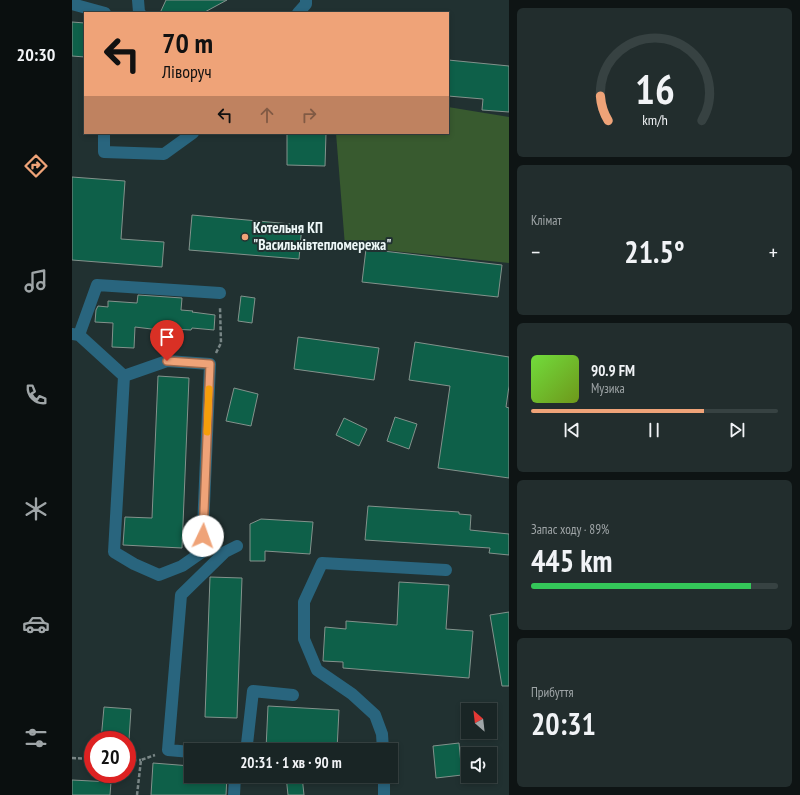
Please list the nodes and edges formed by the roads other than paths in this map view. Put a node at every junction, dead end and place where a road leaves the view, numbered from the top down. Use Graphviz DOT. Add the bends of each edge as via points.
graph roads {
  1 [pos="138,0"];
  2 [pos="306,0"];
  3 [pos="72,4"];
  4 [pos="101,12"];
  5 [pos="139,12"];
  6 [pos="299,12"];
  7 [pos="104,134"];
  8 [pos="192,134"];
  9 [pos="220,292"];
  10 [pos="75,334"];
  11 [pos="124,376"];
  12 [pos="237,546"];
  13 [pos="446,570"];
  14 [pos="293,695"];
  15 [pos="247,743"];
  16 [pos="383,743"];
  17 [pos="184,751"];
  18 [pos="235,783"];
  19 [pos="384,783"];
  20 [pos="234,795"];
  21 [pos="384,795"];
  1 -- 5 [label="lane"];
  2 -- 6 [label="lane" via="306,4"];
  3 -- 4 [label="lane"];
  7 -- 8 [label="lane" via="104,152 164,154"];
  9 -- 10 [label="lane" via="97,285"];
  10 -- 11 [label="lane"];
  11 -- 11 [label="lane" via="114,552 159,575 182,566 202,552 210,364 167,361"];
  12 -- 17 [label="lane" via="225,552 181,595 168,750"];
  13 -- 16 [label="lane" via="322,563 304,602 304,639 317,670 352,694 375,715"];
  14 -- 15 [label="lane" via="253,691"];
  18 -- 20 [label="lane"];
  19 -- 21 [label="lane"];
}
